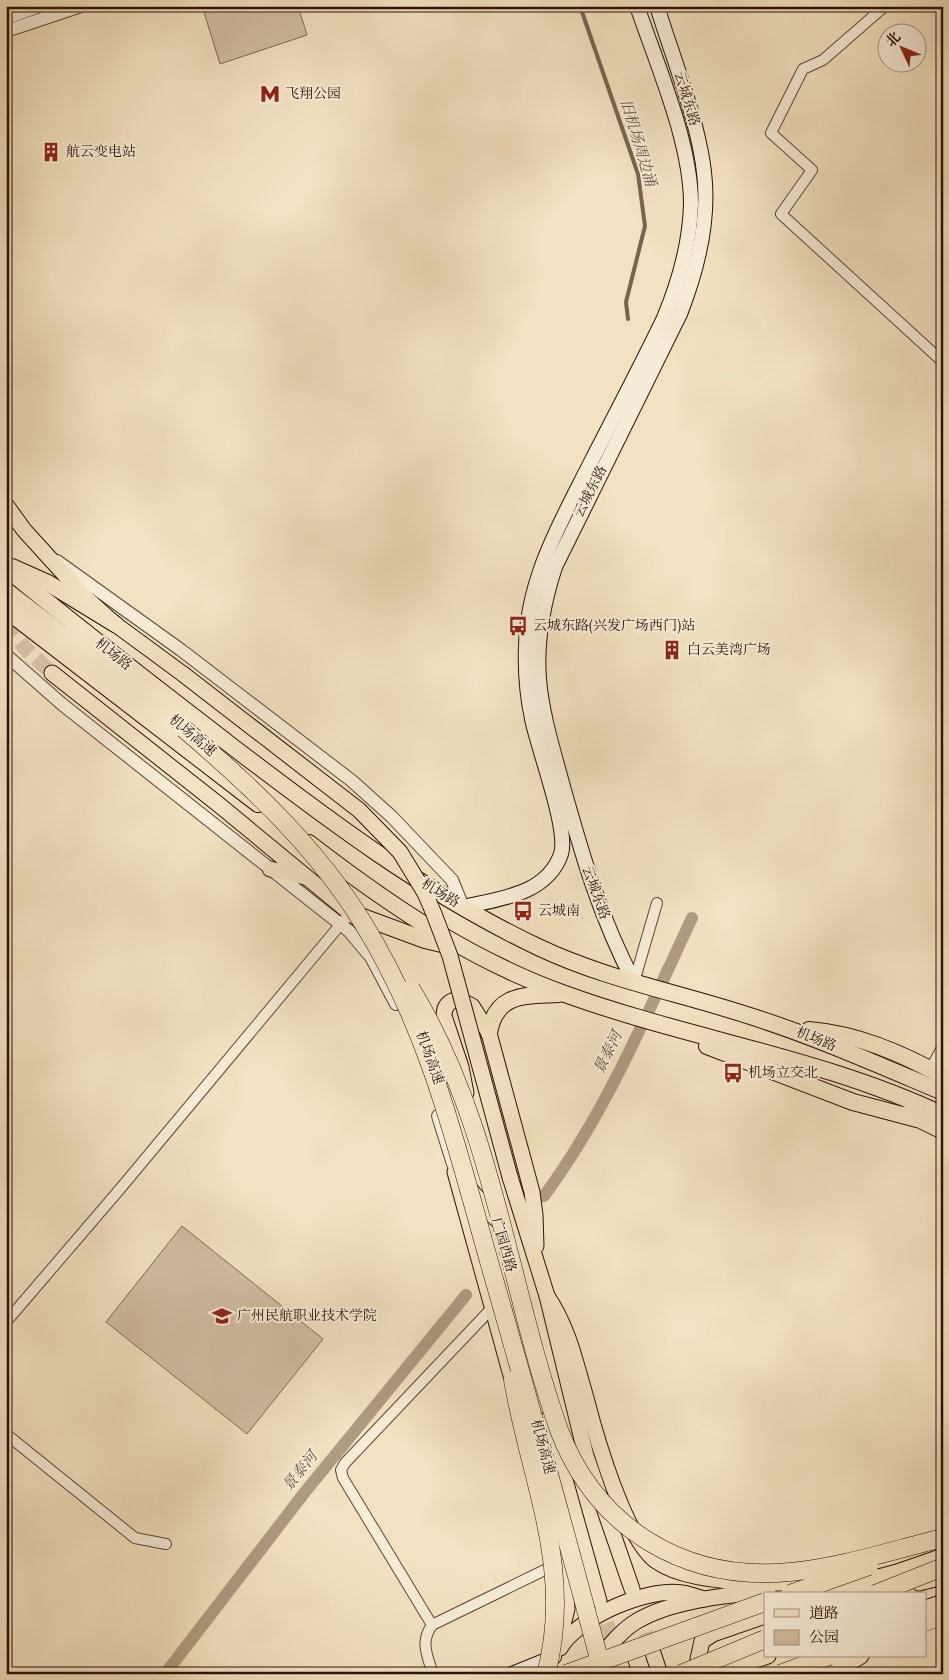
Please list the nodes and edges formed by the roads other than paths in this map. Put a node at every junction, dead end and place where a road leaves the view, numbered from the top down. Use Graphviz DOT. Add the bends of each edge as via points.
graph roads {
  1 [pos="40,6"];
  2 [pos="81,6"];
  3 [pos="637,6"];
  4 [pos="657,6"];
  5 [pos="885,6"];
  6 [pos="6,18"];
  7 [pos="6,31"];
  8 [pos="943,362"];
  9 [pos="6,505"];
  10 [pos="44,552"];
  11 [pos="6,567"];
  12 [pos="6,592"];
  13 [pos="6,610"];
  14 [pos="115,624"];
  15 [pos="6,655"];
  16 [pos="52,673"];
  17 [pos="270,869"];
  18 [pos="308,877"];
  19 [pos="658,903"];
  20 [pos="463,907"];
  21 [pos="351,919"];
  22 [pos="462,948"];
  23 [pos="635,982"];
  24 [pos="565,994"];
  25 [pos="671,1028"];
  26 [pos="789,1029"];
  27 [pos="489,1033"];
  28 [pos="943,1048"];
  29 [pos="817,1068"];
  30 [pos="937,1073"];
  31 [pos="943,1092"];
  32 [pos="943,1115"];
  33 [pos="466,1118"];
  34 [pos="917,1118"];
  35 [pos="943,1131"];
  36 [pos="455,1172"];
  37 [pos="496,1219"];
  38 [pos="536,1262"];
  39 [pos="516,1292"];
  40 [pos="547,1296"];
  41 [pos="496,1301"];
  42 [pos="6,1322"];
  43 [pos="500,1336"];
  44 [pos="6,1434"];
  45 [pos="943,1539"];
  46 [pos="166,1544"];
  47 [pos="943,1556"];
  48 [pos="560,1562"];
  49 [pos="943,1567"];
  50 [pos="943,1577"];
  51 [pos="878,1586"];
  52 [pos="632,1590"];
  53 [pos="792,1591"];
  54 [pos="827,1592"];
  55 [pos="764,1594"];
  56 [pos="708,1600"];
  57 [pos="764,1601"];
  58 [pos="764,1601"];
  59 [pos="599,1602"];
  60 [pos="943,1602"];
  61 [pos="926,1608"];
  62 [pos="764,1616"];
  63 [pos="943,1616"];
  64 [pos="943,1621"];
  65 [pos="926,1622"];
  66 [pos="432,1625"];
  67 [pos="926,1628"];
  68 [pos="764,1639"];
  69 [pos="652,1650"];
  70 [pos="554,1657"];
  71 [pos="764,1657"];
  72 [pos="819,1658"];
  73 [pos="824,1658"];
  74 [pos="845,1658"];
  75 [pos="858,1658"];
  76 [pos="434,1674"];
  77 [pos="512,1674"];
  78 [pos="547,1674"];
  79 [pos="566,1674"];
  80 [pos="589,1674"];
  81 [pos="603,1674"];
  82 [pos="660,1674"];
  83 [pos="681,1674"];
  84 [pos="780,1674"];
  85 [pos="804,1674"];
  86 [pos="809,1674"];
  87 [pos="831,1674"];
  1 -- 6 [label="street"];
  2 -- 7 [label="street"];
  3 -- 20 [label="main road, 云城东路" via="684,150 691,204 688,234 675,292 561,522 530,600 526,647 529,698 562,833 561,854 550,873 536,885 509,897"];
  4 -- 23 [label="main road, 云城东路" via="702,159 705,208 700,253 680,314 555,567 546,595 539,651 543,709 584,865 604,920"];
  5 -- 8 [label="street" via="823,60 803,69 771,133 812,170 781,214"];
  9 -- 10 [label="main road, 广园西路"];
  10 -- 14 [label="main road, 广园西路"];
  10 -- 20 [label="street" via="138,618 352,781 392,817 452,880"];
  11 -- 14 [label="highway" via="48,583"];
  11 -- 20 [label="highway, 机场路" via="75,625 305,801 402,871"];
  12 -- 21 [label="highway, 机场高速, bridge" via="231,769 310,852"];
  13 -- 22 [label="highway, 机场路" via="353,878"];
  14 -- 38 [label="main road, 广园西路, bridge" via="359,810 385,834 412,869 450,956"];
  15 -- 17 [label="street"];
  16 -- 18 [label="main road, 广园西路"];
  17 -- 18 [label="main road"];
  17 -- 21 [label="street"];
  18 -- 21 [label="main road, 广园西路"];
  19 -- 23 [label="street"];
  20 -- 23 [label="highway, 机场路" via="560,957"];
  21 -- 22 [label="highway"];
  21 -- 33 [label="main road, 广园西路" via="380,947 408,994 447,1070"];
  21 -- 36 [label="street" via="404,1019"];
  21 -- 41 [label="highway, 机场高速, bridge" via="404,997 433,1066"];
  21 -- 42 [label="street"];
  21 -- 45 [label="highway, bridge" via="411,988 456,1076 492,1184 552,1408 576,1468 609,1510 641,1537 672,1554 739,1572 775,1573 820,1567"];
  22 -- 24 [label="highway, 机场路"];
  23 -- 26 [label="highway, 机场路"];
  24 -- 25 [label="highway, 机场路"];
  24 -- 27 [label="highway" via="527,996 505,1002 491,1021"];
  25 -- 29 [label="highway, 机场路"];
  25 -- 34 [label="highway" via="726,1055 853,1102"];
  26 -- 30 [label="highway" via="820,1031 868,1042"];
  26 -- 31 [label="highway, 机场路"];
  27 -- 33 [label="main road" via="478,1014 465,1001 454,1000 444,1009 464,1080"];
  27 -- 38 [label="main road" via="532,1192"];
  28 -- 30 [label="street"];
  29 -- 32 [label="highway, 机场路" via="890,1092"];
  29 -- 34 [label="highway"];
  33 -- 37 [label="main road, 广园西路"];
  34 -- 35 [label="highway"];
  36 -- 37 [label="main road"];
  36 -- 41 [label="main road"];
  37 -- 39 [label="main road, 广园西路"];
  38 -- 40 [label="main road, 广园西路"];
  39 -- 43 [label="main road"];
  39 -- 59 [label="main road, 广园西路"];
  40 -- 51 [label="main road" via="567,1332 612,1481 639,1542 655,1560 678,1572 749,1583"];
  40 -- 52 [label="main road, 广园西路" via="586,1456"];
  41 -- 43 [label="main road"];
  41 -- 66 [label="street" via="341,1470"];
  41 -- 78 [label="highway, bridge" via="555,1568 556,1619"];
  41 -- 81 [label="highway, 机场高速, bridge"];
  43 -- 48 [label="main road"];
  44 -- 46 [label="street" via="135,1538"];
  45 -- 53 [label="highway, bridge"];
  47 -- 51 [label="main road"];
  48 -- 66 [label="street"];
  48 -- 70 [label="main road" via="567,1609"];
  49 -- 51 [label="highway, bridge"];
  50 -- 54 [label="main road" via="899,1587"];
  51 -- 53 [label="main road" via="832,1586"];
  53 -- 54 [label="main road"];
  55 -- 56 [label="main road"];
  56 -- 57 [label="main road"];
  56 -- 70 [label="main road" via="681,1592 656,1594 634,1601 596,1616 571,1633"];
  56 -- 80 [label="main road" via="671,1607 637,1621 614,1640"];
  58 -- 79 [label="highway, bridge"];
  60 -- 61 [label="main road"];
  62 -- 71 [label="main road" via="702,1641 698,1659 704,1670 717,1673"];
  63 -- 65 [label="highway"];
  64 -- 67 [label="main road"];
  66 -- 76 [label="street" via="426,1634 424,1647"];
  68 -- 83 [label="highway, bridge"];
  69 -- 82 [label="main road"];
  70 -- 77 [label="main road"];
  70 -- 78 [label="main road"];
  72 -- 85 [label="main road"];
  73 -- 84 [label="highway, bridge"];
  74 -- 86 [label="highway"];
  75 -- 87 [label="main road"];
}
